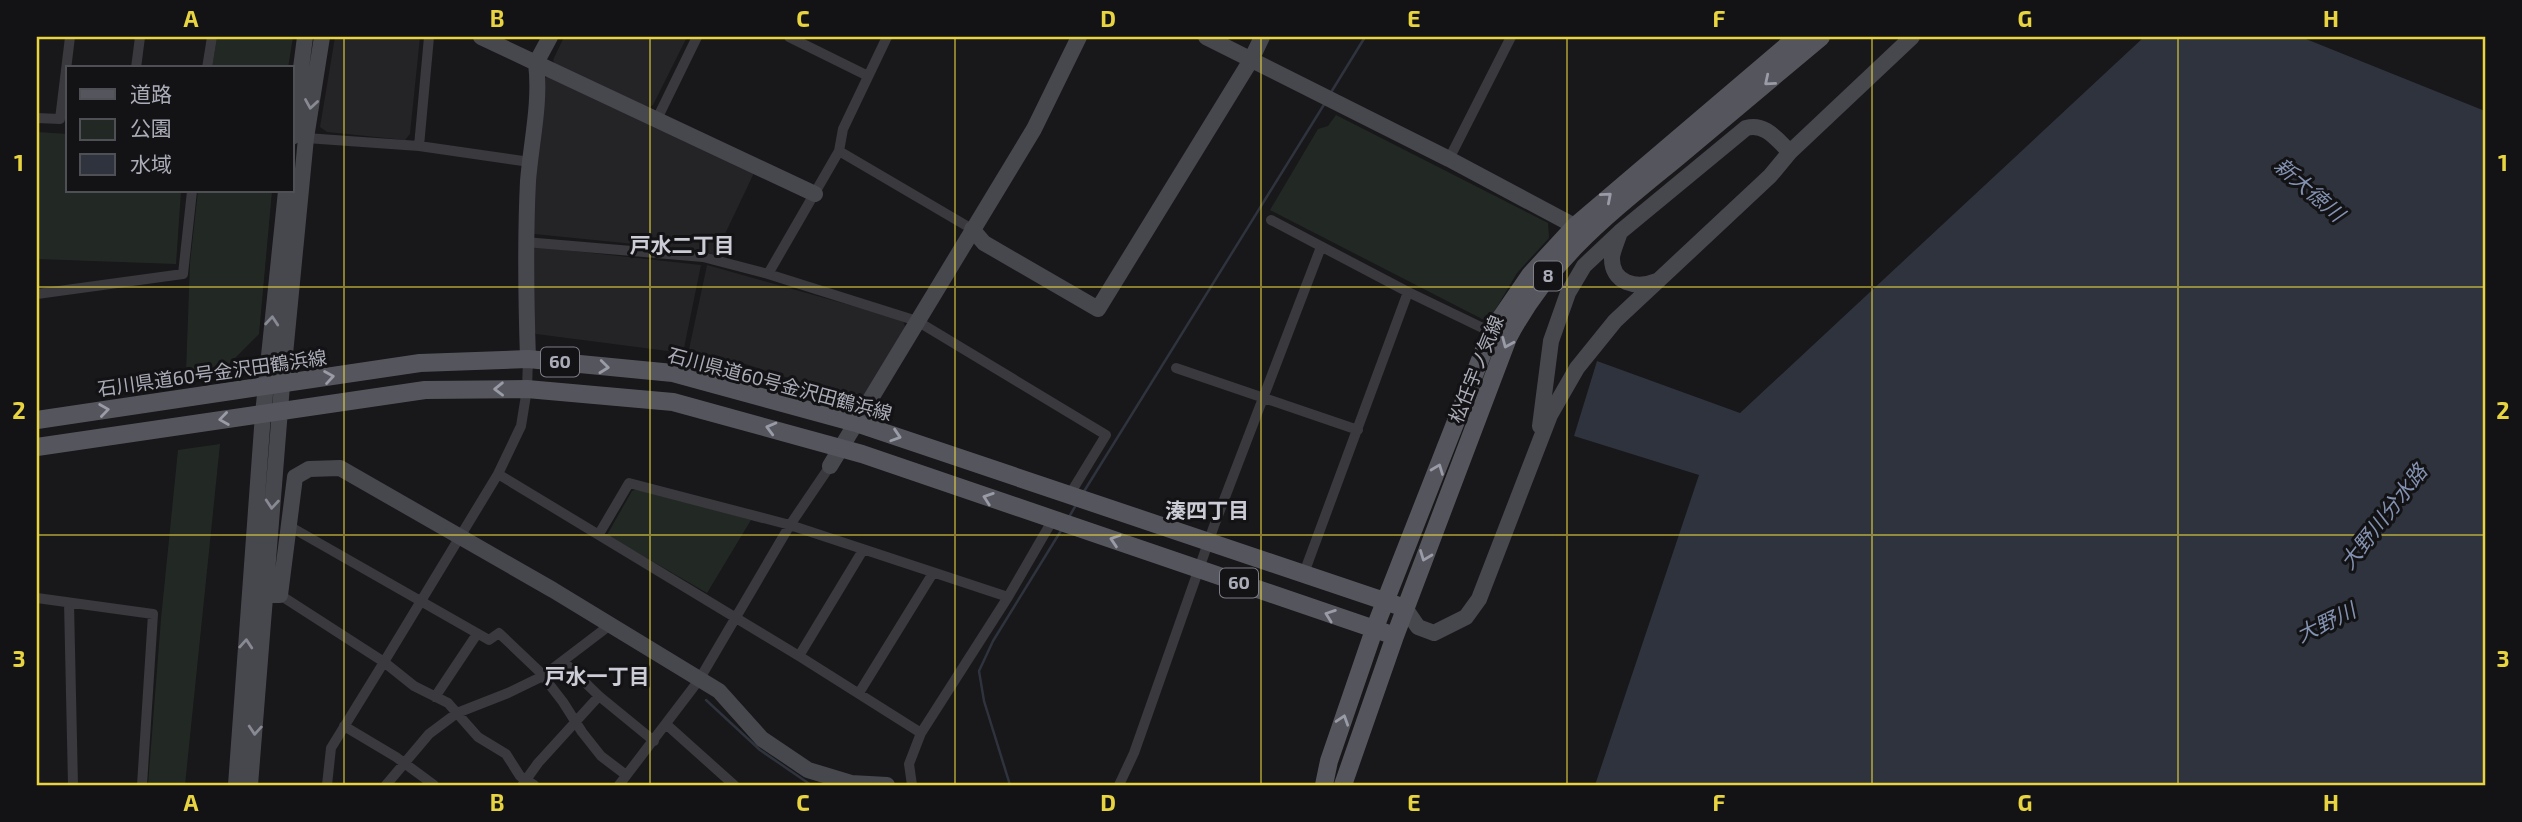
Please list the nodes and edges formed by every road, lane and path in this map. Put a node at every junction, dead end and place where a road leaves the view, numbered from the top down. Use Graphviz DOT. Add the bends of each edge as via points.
graph roads {
  1 [pos="70,37"];
  2 [pos="141,37"];
  3 [pos="212,37"];
  4 [pos="305,37"];
  5 [pos="322,37"];
  6 [pos="429,37"];
  7 [pos="481,37"];
  8 [pos="550,37"];
  9 [pos="697,37"];
  10 [pos="789,37"];
  11 [pos="887,37"];
  12 [pos="1079,37"];
  13 [pos="1206,37"];
  14 [pos="1262,37"];
  15 [pos="1510,37"];
  16 [pos="1797,37"];
  17 [pos="1821,37"];
  18 [pos="1912,37"];
  19 [pos="1251,60"];
  20 [pos="536,63"];
  21 [pos="68,66"];
  22 [pos="136,66"];
  23 [pos="207,66"];
  24 [pos="868,76"];
  25 [pos="66,92"];
  26 [pos="37,118"];
  27 [pos="64,120"];
  28 [pos="656,121"];
  29 [pos="299,137"];
  30 [pos="419,146"];
  31 [pos="839,151"];
  32 [pos="1790,152"];
  33 [pos="1449,159"];
  34 [pos="530,162"];
  35 [pos="294,187"];
  36 [pos="192,192"];
  37 [pos="286,192"];
  38 [pos="293,192"];
  39 [pos="815,194"];
  40 [pos="1270,220"];
  41 [pos="972,229"];
  42 [pos="1581,229"];
  43 [pos="1620,232"];
  44 [pos="525,242"];
  45 [pos="1321,247"];
  46 [pos="768,274"];
  47 [pos="1657,281"];
  48 [pos="1408,292"];
  49 [pos="37,294"];
  50 [pos="917,321"];
  51 [pos="1491,332"];
  52 [pos="528,359"];
  53 [pos="1176,368"];
  54 [pos="274,386"];
  55 [pos="527,389"];
  56 [pos="1263,397"];
  57 [pos="272,412"];
  58 [pos="37,420"];
  59 [pos="856,423"];
  60 [pos="1357,430"];
  61 [pos="37,447"];
  62 [pos="842,448"];
  63 [pos="1536,450"];
  64 [pos="830,466"];
  65 [pos="498,474"];
  66 [pos="1070,494"];
  67 [pos="1052,520"];
  68 [pos="790,525"];
  69 [pos="289,526"];
  70 [pos="599,534"];
  71 [pos="459,538"];
  72 [pos="1208,542"];
  73 [pos="863,550"];
  74 [pos="1199,568"];
  75 [pos="933,573"];
  76 [pos="1304,573"];
  77 [pos="265,594"];
  78 [pos="1008,597"];
  79 [pos="37,598"];
  80 [pos="422,601"];
  81 [pos="1386,601"];
  82 [pos="69,603"];
  83 [pos="1405,608"];
  84 [pos="735,617"];
  85 [pos="610,625"];
  86 [pos="1418,627"];
  87 [pos="1374,630"];
  88 [pos="477,634"];
  89 [pos="1395,636"];
  90 [pos="799,656"];
  91 [pos="563,661"];
  92 [pos="384,662"];
  93 [pos="543,676"];
  94 [pos="699,680"];
  95 [pos="859,693"];
  96 [pos="435,696"];
  97 [pos="599,696"];
  98 [pos="457,713"];
  99 [pos="576,722"];
  100 [pos="667,725"];
  101 [pos="344,726"];
  102 [pos="921,733"];
  103 [pos="654,741"];
  104 [pos="404,763"];
  105 [pos="626,775"];
  106 [pos="527,783"];
  107 [pos="73,785"];
  108 [pos="142,785"];
  109 [pos="236,785"];
  110 [pos="250,785"];
  111 [pos="327,785"];
  112 [pos="386,785"];
  113 [pos="434,785"];
  114 [pos="619,785"];
  115 [pos="734,785"];
  116 [pos="887,785"];
  117 [pos="912,785"];
  118 [pos="1119,785"];
  119 [pos="1324,785"];
  120 [pos="1343,785"];
  1 -- 21 [label="street"];
  2 -- 22 [label="street"];
  3 -- 23 [label="street"];
  4 -- 29 [label="street"];
  5 -- 29 [label="street, one-way"];
  6 -- 30 [label="street"];
  7 -- 20 [label="street"];
  8 -- 20 [label="street"];
  9 -- 28 [label="street"];
  10 -- 24 [label="street"];
  11 -- 24 [label="street"];
  12 -- 41 [label="street" via="1034,129"];
  13 -- 19 [label="street"];
  14 -- 19 [label="street"];
  15 -- 33 [label="street"];
  42 -- 16 [label="main road, 松任宇ノ気線 / 8, one-way"];
  17 -- 42 [label="main road, 松任宇ノ気線 / 8, one-way"];
  18 -- 32 [label="street"];
  19 -- 33 [label="street"];
  19 -- 41 [label="street" via="1098,309 984,243"];
  20 -- 28 [label="street"];
  20 -- 34 [label="street" via="539,87"];
  24 -- 31 [label="street" via="842,129"];
  25 -- 27 [label="street"];
  26 -- 27 [label="street"];
  28 -- 39 [label="street"];
  29 -- 30 [label="street"];
  29 -- 35 [label="street"];
  30 -- 34 [label="street"];
  31 -- 39 [label="street"];
  31 -- 41 [label="street"];
  32 -- 43 [label="street" via="1767,129 1746,128"];
  32 -- 47 [label="street"];
  33 -- 42 [label="street"];
  34 -- 44 [label="street"];
  36 -- 49 [label="street" via="183,274"];
  54 -- 37 [label="street, one-way"];
  38 -- 54 [label="street"];
  39 -- 46 [label="street"];
  40 -- 45 [label="street"];
  41 -- 50 [label="street"];
  42 -- 51 [label="main road, 松任宇ノ気線 / 8" via="1530,275"];
  42 -- 83 [label="main road, 松任宇ノ気線 / 8, one-way" via="1508,338"];
  43 -- 47 [label="street" via="1612,257 1616,273 1628,284 1643,287"];
  43 -- 63 [label="street" via="1584,266 1558,318"];
  44 -- 46 [label="street" via="703,257"];
  44 -- 52 [label="street"];
  45 -- 48 [label="street"];
  45 -- 56 [label="street"];
  46 -- 50 [label="street"];
  47 -- 63 [label="street" via="1615,321 1577,368"];
  48 -- 51 [label="street"];
  48 -- 60 [label="street"];
  50 -- 59 [label="street"];
  50 -- 66 [label="street" via="1106,435"];
  81 -- 51 [label="main road, 松任宇ノ気線 / 8, one-way"];
  54 -- 52 [label="main road, 石川県道60号金沢田鶴浜線 / 60, one-way" via="419,363"];
  52 -- 55 [label="street"];
  52 -- 59 [label="main road, 石川県道60号金沢田鶴浜線 / 60, one-way" via="673,373"];
  53 -- 56 [label="street"];
  54 -- 57 [label="street"];
  58 -- 54 [label="main road, 石川県道60号金沢田鶴浜線 / 60, one-way"];
  55 -- 57 [label="main road, 60, one-way" via="425,390"];
  62 -- 55 [label="main road, 60, one-way" via="673,402"];
  55 -- 65 [label="street" via="521,426"];
  56 -- 60 [label="street"];
  56 -- 72 [label="street"];
  57 -- 61 [label="main road, 60, one-way"];
  57 -- 77 [label="street"];
  59 -- 62 [label="street"];
  59 -- 66 [label="main road, 石川県道60号金沢田鶴浜線 / 60, one-way"];
  60 -- 76 [label="street"];
  62 -- 64 [label="street"];
  67 -- 62 [label="main road, 60, one-way"];
  63 -- 86 [label="street" via="1479,598 1466,617 1434,633"];
  64 -- 68 [label="street"];
  65 -- 70 [label="street"];
  65 -- 71 [label="street"];
  66 -- 72 [label="main road, 石川県道60号金沢田鶴浜線 / 60"];
  74 -- 67 [label="main road, 60, one-way"];
  67 -- 78 [label="street"];
  68 -- 70 [label="street" via="629,483"];
  68 -- 73 [label="street"];
  68 -- 84 [label="street"];
  69 -- 71 [label="street" via="295,477 309,470 340,468"];
  69 -- 77 [label="street"];
  69 -- 80 [label="street"];
  70 -- 84 [label="street"];
  71 -- 80 [label="street"];
  71 -- 85 [label="street"];
  72 -- 74 [label="street"];
  72 -- 76 [label="main road, 石川県道60号金沢田鶴浜線 / 60"];
  73 -- 75 [label="street"];
  73 -- 90 [label="street"];
  87 -- 74 [label="main road, 60, one-way"];
  74 -- 118 [label="street"];
  75 -- 78 [label="street"];
  75 -- 95 [label="street"];
  76 -- 81 [label="main road, 石川県道60号金沢田鶴浜線 / 60"];
  77 -- 92 [label="street"];
  109 -- 77 [label="street, one-way"];
  77 -- 110 [label="street, one-way"];
  78 -- 102 [label="street"];
  79 -- 82 [label="street"];
  80 -- 88 [label="street"];
  80 -- 92 [label="street"];
  81 -- 83 [label="main road, 石川県道60号金沢田鶴浜線 / 60"];
  81 -- 87 [label="main road, 松任宇ノ気線 / 8"];
  82 -- 107 [label="street"];
  82 -- 108 [label="street" via="153,614"];
  83 -- 86 [label="street"];
  83 -- 89 [label="main road, 松任宇ノ気線 / 8"];
  84 -- 90 [label="street"];
  84 -- 94 [label="street"];
  85 -- 91 [label="street"];
  85 -- 94 [label="street"];
  86 -- 89 [label="street"];
  87 -- 89 [label="main road, 60"];
  119 -- 87 [label="main road, 松任宇ノ気線 / 8, one-way"];
  88 -- 93 [label="street" via="489,640 499,633"];
  88 -- 96 [label="street"];
  89 -- 120 [label="main road, 松任宇ノ気線 / 8"];
  90 -- 95 [label="street"];
  91 -- 93 [label="street"];
  91 -- 97 [label="street"];
  92 -- 96 [label="street"];
  92 -- 101 [label="street"];
  93 -- 98 [label="street"];
  93 -- 99 [label="street"];
  94 -- 100 [label="street"];
  94 -- 116 [label="street" via="719,691 762,739 808,770 851,783"];
  95 -- 102 [label="street"];
  96 -- 98 [label="street"];
  97 -- 99 [label="street"];
  97 -- 103 [label="street"];
  98 -- 104 [label="street" via="429,734"];
  98 -- 106 [label="street" via="478,737 506,754"];
  99 -- 105 [label="street" via="601,756"];
  99 -- 106 [label="street"];
  100 -- 103 [label="street"];
  100 -- 115 [label="street"];
  101 -- 104 [label="street"];
  101 -- 111 [label="street" via="331,748"];
  102 -- 117 [label="street" via="909,764"];
  103 -- 105 [label="street"];
  104 -- 112 [label="street"];
  104 -- 113 [label="street"];
  105 -- 114 [label="street"];
}
